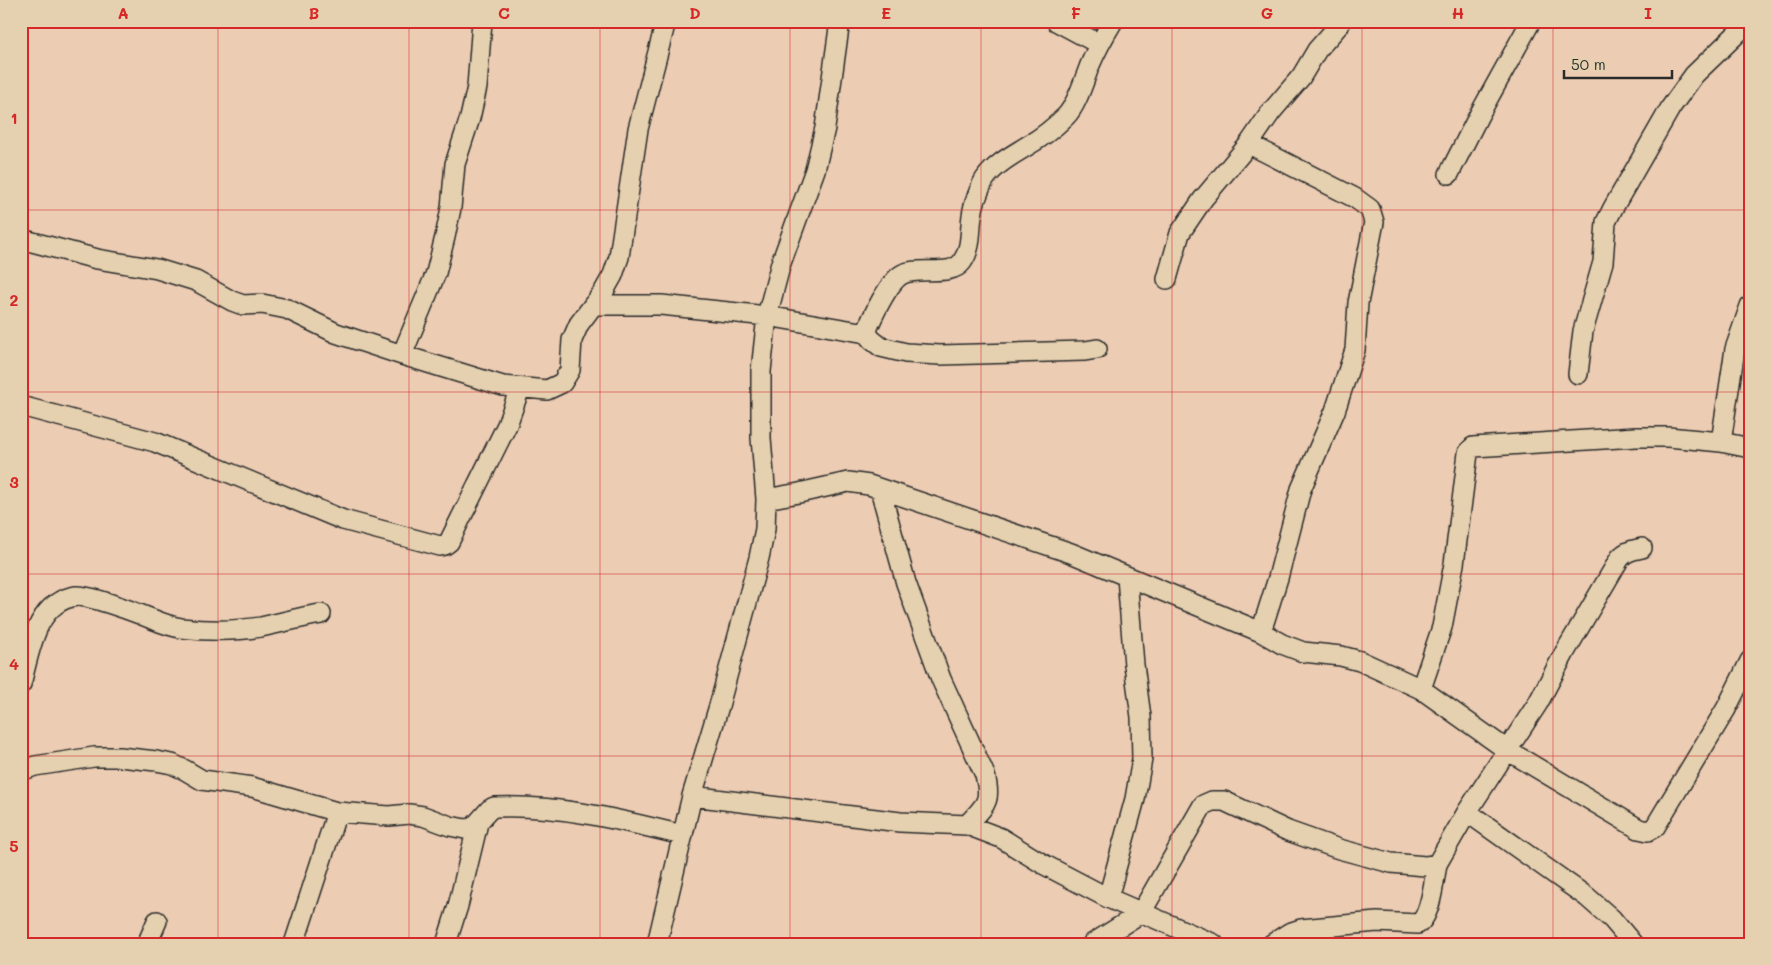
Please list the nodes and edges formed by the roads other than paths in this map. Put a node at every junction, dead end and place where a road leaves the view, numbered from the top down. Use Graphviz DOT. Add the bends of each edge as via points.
graph roads {
  1 [pos="482,21"];
  2 [pos="666,21"];
  3 [pos="840,21"];
  4 [pos="1056,21"];
  5 [pos="1112,21"];
  6 [pos="1531,21"];
  7 [pos="1750,21"];
  8 [pos="1339,22"];
  9 [pos="1099,44"];
  10 [pos="1249,144"];
  11 [pos="1449,174"];
  12 [pos="21,239"];
  13 [pos="1167,279"];
  14 [pos="593,305"];
  15 [pos="1750,306"];
  16 [pos="767,316"];
  17 [pos="866,333"];
  18 [pos="1097,349"];
  19 [pos="402,355"];
  20 [pos="1578,374"];
  21 [pos="520,388"];
  22 [pos="21,406"];
  23 [pos="1721,442"];
  24 [pos="1750,448"];
  25 [pos="880,489"];
  26 [pos="766,499"];
  27 [pos="1642,548"];
  28 [pos="1127,577"];
  29 [pos="321,614"];
  30 [pos="1261,632"];
  31 [pos="1750,660"];
  32 [pos="21,684"];
  33 [pos="1421,689"];
  34 [pos="1508,750"];
  35 [pos="21,771"];
  36 [pos="692,796"];
  37 [pos="337,812"];
  38 [pos="1467,812"];
  39 [pos="478,822"];
  40 [pos="967,825"];
  41 [pos="682,835"];
  42 [pos="1437,864"];
  43 [pos="1108,898"];
  44 [pos="1141,913"];
  45 [pos="157,921"];
  46 [pos="147,944"];
  47 [pos="294,944"];
  48 [pos="446,944"];
  49 [pos="657,944"];
  50 [pos="1092,944"];
  51 [pos="1214,944"];
  52 [pos="1272,944"];
  53 [pos="1633,944"];
  1 -- 19 [label="street" via="476,87 455,164 445,237 436,272"];
  2 -- 14 [label="street" via="638,129 619,257 614,275"];
  3 -- 16 [label="street" via="825,128 815,170 781,263"];
  4 -- 9 [label="street"];
  5 -- 9 [label="street"];
  6 -- 11 [label="street"];
  7 -- 20 [label="street" via="1694,75 1671,107 1612,208 1606,222 1603,262 1583,331"];
  8 -- 10 [label="street"];
  9 -- 17 [label="street" via="1068,114 1004,160 985,179 973,209 969,245 962,262 946,270 908,272 894,280"];
  10 -- 13 [label="street" via="1203,199 1180,233"];
  10 -- 30 [label="street" via="1355,198 1370,209 1374,222 1358,303 1355,350 1335,411 1301,489"];
  12 -- 19 [label="street" via="97,259 157,269 196,281 243,305 262,304 287,309 336,333"];
  14 -- 16 [label="street" via="661,305"];
  14 -- 21 [label="street" via="575,332 570,370 562,383 547,390"];
  15 -- 23 [label="street" via="1735,350"];
  16 -- 17 [label="street"];
  16 -- 26 [label="street" via="761,371 761,438"];
  17 -- 18 [label="street" via="881,347 906,354"];
  19 -- 21 [label="street"];
  21 -- 22 [label="street" via="506,425 449,542 440,546 344,520 155,442"];
  23 -- 24 [label="street"];
  23 -- 33 [label="street" via="1636,436 1473,447 1442,627"];
  25 -- 26 [label="street" via="848,482"];
  25 -- 28 [label="street" via="1070,553"];
  25 -- 40 [label="street" via="906,583 941,679 985,775 989,791 986,805"];
  26 -- 36 [label="street" via="759,558"];
  27 -- 34 [label="street" via="1620,558"];
  28 -- 30 [label="street"];
  28 -- 43 [label="street" via="1142,759 1135,799"];
  29 -- 32 [label="street" via="261,627 208,630 165,625 78,596 68,598 56,604 41,620 28,653"];
  30 -- 33 [label="street" via="1303,652 1360,661"];
  31 -- 34 [label="street" via="1726,710 1656,827 1648,831 1639,829"];
  33 -- 34 [label="street"];
  34 -- 38 [label="street"];
  35 -- 37 [label="street" via="94,757 156,761 172,764 202,780 252,787"];
  36 -- 40 [label="street" via="900,822"];
  36 -- 41 [label="street"];
  37 -- 39 [label="street" via="390,816 409,814 466,829 473,828"];
  37 -- 47 [label="street"];
  38 -- 42 [label="street"];
  38 -- 53 [label="street" via="1587,897"];
  39 -- 41 [label="street" via="494,807 541,808 579,812"];
  39 -- 48 [label="street"];
  40 -- 43 [label="street" via="1000,838"];
  41 -- 49 [label="street"];
  42 -- 44 [label="street" via="1391,863 1339,849 1288,831 1224,801 1212,801 1203,806"];
  42 -- 52 [label="street" via="1427,913 1418,924 1377,922 1301,930 1289,933"];
  43 -- 44 [label="street"];
  44 -- 50 [label="street"];
  44 -- 51 [label="street"];
  45 -- 46 [label="street"];
}
